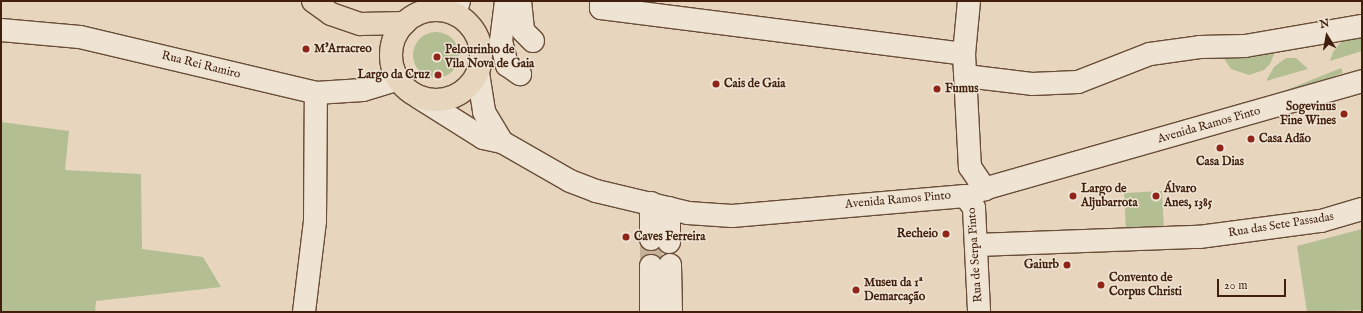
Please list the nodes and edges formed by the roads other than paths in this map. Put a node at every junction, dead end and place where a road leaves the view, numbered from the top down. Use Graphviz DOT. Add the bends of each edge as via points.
graph roads {
  1 [pos="313,1"];
  2 [pos="506,1"];
  3 [pos="520,1"];
  4 [pos="601,1"];
  5 [pos="968,1"];
  6 [pos="334,7"];
  7 [pos="457,8"];
  8 [pos="405,22"];
  9 [pos="360,24"];
  10 [pos="1362,26"];
  11 [pos="1,30"];
  12 [pos="533,41"];
  13 [pos="391,54"];
  14 [pos="964,54"];
  15 [pos="478,73"];
  16 [pos="520,74"];
  17 [pos="966,76"];
  18 [pos="399,79"];
  19 [pos="1362,81"];
  20 [pos="316,93"];
  21 [pos="418,96"];
  22 [pos="502,142"];
  23 [pos="977,193"];
  24 [pos="660,206"];
  25 [pos="1362,209"];
  26 [pos="660,240"];
  27 [pos="977,245"];
  28 [pos="304,311"];
  29 [pos="651,312"];
  30 [pos="671,312"];
  31 [pos="979,312"];
  1 -- 6 [label="main road"];
  2 -- 16 [label="street" via="501,41 508,65"];
  3 -- 12 [label="street" via="523,31"];
  4 -- 14 [label="street" via="601,8"];
  5 -- 14 [label="street, Rua de Serpa Pinto"];
  6 -- 9 [label="main road"];
  7 -- 8 [label="main road" via="426,12"];
  7 -- 15 [label="main road" via="479,39 482,56"];
  8 -- 9 [label="main road"];
  8 -- 13 [label="main road" via="395,37"];
  9 -- 13 [label="main road"];
  10 -- 17 [label="street" via="1245,46 1200,47 1150,54 1078,82 1032,84"];
  11 -- 20 [label="street, Rua Rei Ramiro" via="80,37"];
  13 -- 18 [label="main road" via="394,72"];
  14 -- 17 [label="street, Rua de Serpa Pinto"];
  15 -- 21 [label="main road" via="468,88 453,97 435,100"];
  15 -- 22 [label="street, Avenida Ramos Pinto" via="484,112"];
  17 -- 23 [label="street, Rua de Serpa Pinto" via="970,167"];
  18 -- 20 [label="street, Rua Rei Ramiro" via="363,90"];
  18 -- 21 [label="main road" via="404,87"];
  19 -- 23 [label="street, Avenida Ramos Pinto"];
  20 -- 28 [label="street" via="315,221"];
  21 -- 22 [label="street, Avenida Ramos Pinto" via="483,138"];
  22 -- 24 [label="street, Avenida Ramos Pinto" via="570,181 596,191"];
  23 -- 24 [label="street, Avenida Ramos Pinto" via="732,216 688,213"];
  23 -- 27 [label="street, Rua de Serpa Pinto" via="974,208"];
  24 -- 26 [label="street"];
  25 -- 27 [label="street, Rua das Sete Passadas" via="1321,221 1200,237"];
  27 -- 31 [label="street, Rua de Serpa Pinto"];
  29 -- 30 [label="street" via="661,266"];
}
